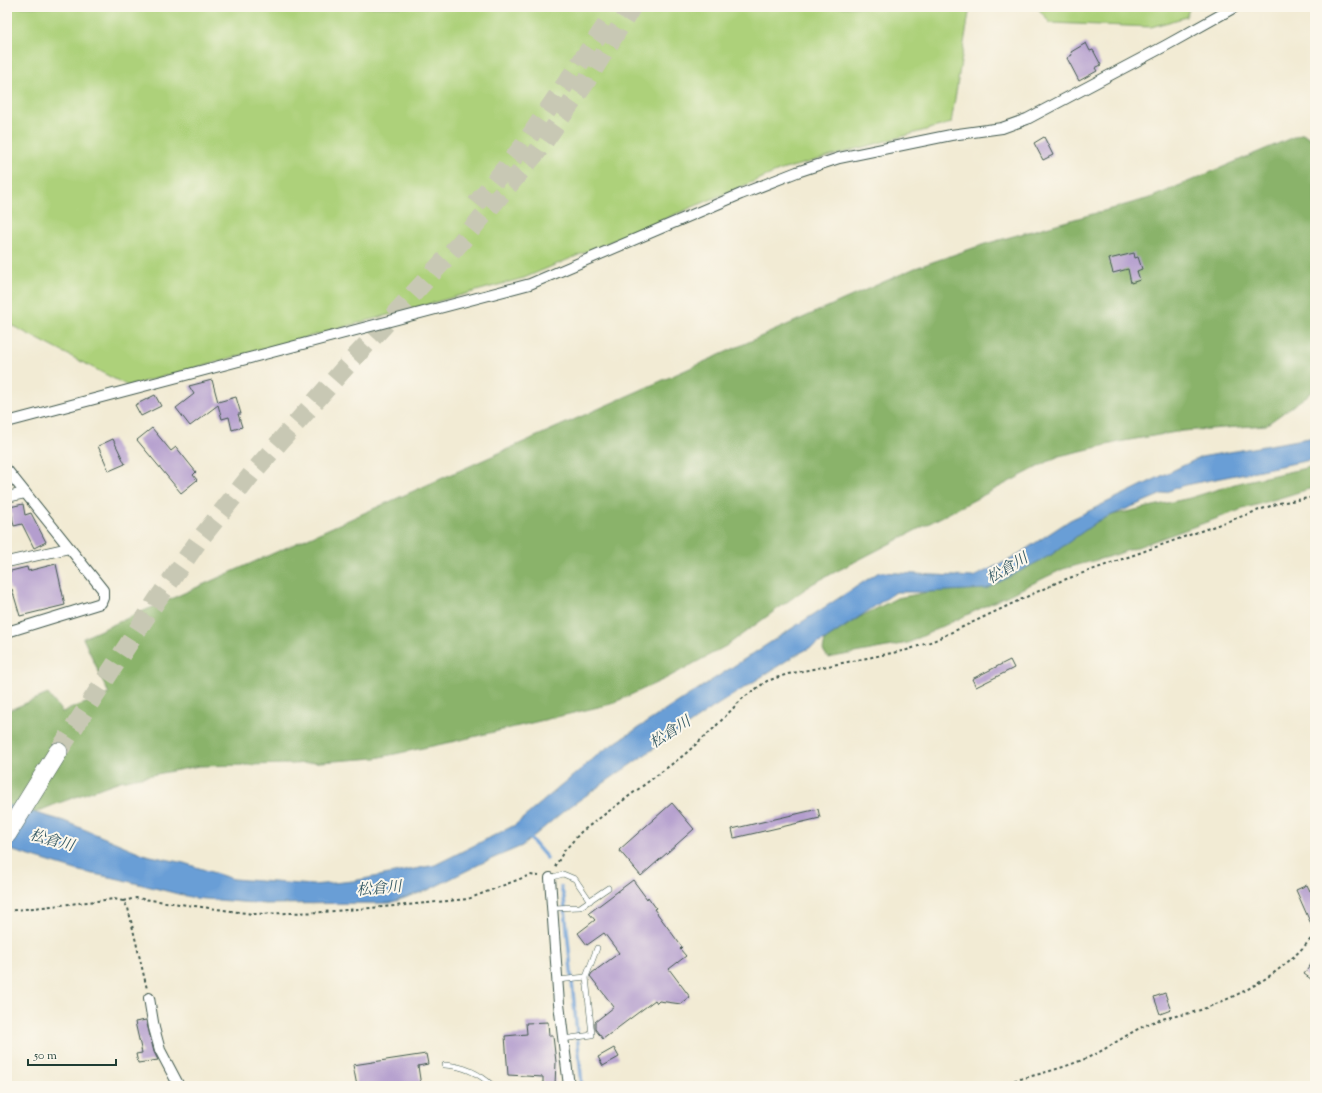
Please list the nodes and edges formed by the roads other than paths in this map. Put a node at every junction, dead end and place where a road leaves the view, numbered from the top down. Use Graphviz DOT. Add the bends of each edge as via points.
graph roads {
  1 [pos="1235,7"];
  2 [pos="7,422"];
  3 [pos="7,470"];
  4 [pos="25,493"];
  5 [pos="7,497"];
  6 [pos="68,548"];
  7 [pos="7,562"];
  8 [pos="7,632"];
  9 [pos="54,748"];
  10 [pos="31,785"];
  11 [pos="7,814"];
  12 [pos="7,834"];
  13 [pos="550,878"];
  14 [pos="608,888"];
  15 [pos="590,900"];
  16 [pos="557,908"];
  17 [pos="598,948"];
  18 [pos="586,978"];
  19 [pos="561,980"];
  20 [pos="149,998"];
  21 [pos="567,1039"];
  22 [pos="445,1065"];
  23 [pos="179,1086"];
  24 [pos="493,1086"];
  25 [pos="569,1086"];
  1 -- 2 [label="street" via="1027,119 1002,128 951,135 839,158 741,194 530,284"];
  3 -- 4 [label="street"];
  4 -- 5 [label="street"];
  4 -- 6 [label="street"];
  6 -- 7 [label="street"];
  6 -- 8 [label="street" via="103,590 101,603"];
  9 -- 10 [label="highway"];
  10 -- 11 [label="highway"];
  10 -- 12 [label="highway"];
  13 -- 15 [label="lane" via="563,874 575,879"];
  13 -- 16 [label="street"];
  14 -- 15 [label="lane"];
  15 -- 16 [label="lane" via="580,907"];
  16 -- 19 [label="street"];
  17 -- 18 [label="lane"];
  18 -- 19 [label="lane"];
  18 -- 21 [label="lane" via="592,1035"];
  19 -- 21 [label="street"];
  20 -- 23 [label="street" via="160,1050"];
  21 -- 25 [label="street"];
  22 -- 24 [label="lane" via="470,1071"];
}
